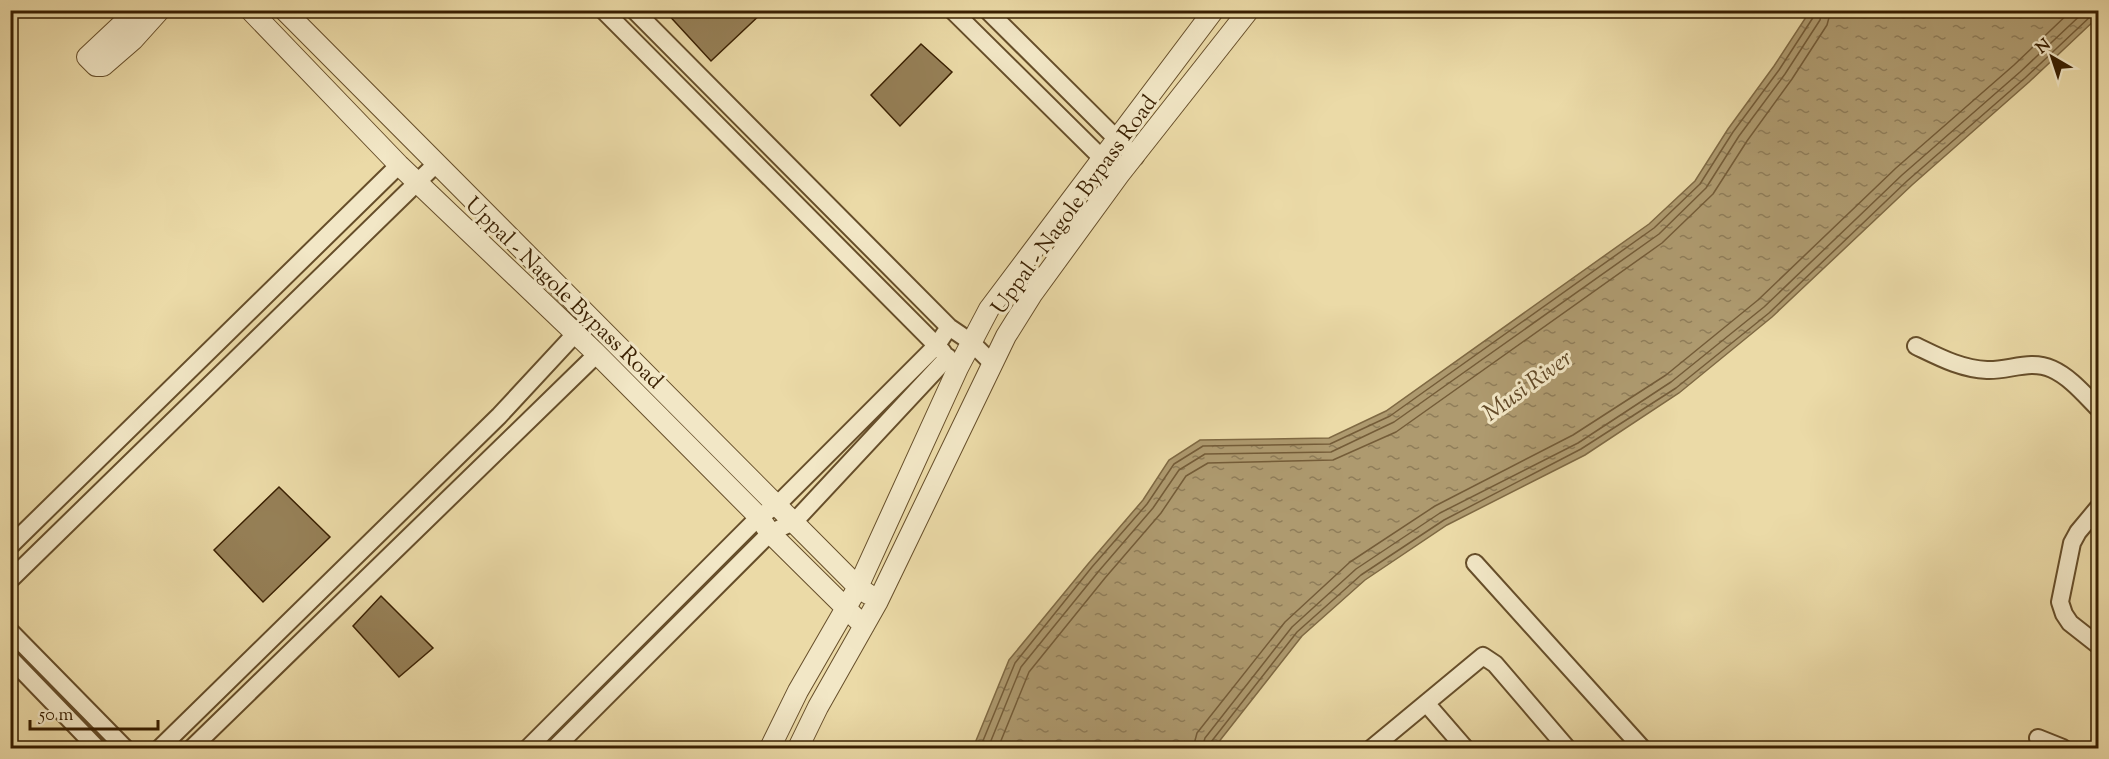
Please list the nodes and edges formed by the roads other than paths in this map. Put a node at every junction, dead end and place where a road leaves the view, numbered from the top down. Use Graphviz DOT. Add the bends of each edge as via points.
graph roads {
  1 [pos="137,10"];
  2 [pos="160,10"];
  3 [pos="250,10"];
  4 [pos="284,10"];
  5 [pos="603,10"];
  6 [pos="634,10"];
  7 [pos="952,10"];
  8 [pos="987,10"];
  9 [pos="1214,10"];
  10 [pos="1250,10"];
  11 [pos="1116,140"];
  12 [pos="1135,157"];
  13 [pos="1101,159"];
  14 [pos="436,164"];
  15 [pos="399,165"];
  16 [pos="1119,175"];
  17 [pos="417,182"];
  18 [pos="896,304"];
  19 [pos="934,312"];
  20 [pos="949,327"];
  21 [pos="576,333"];
  22 [pos="971,342"];
  23 [pos="1916,346"];
  24 [pos="597,354"];
  25 [pos="947,357"];
  26 [pos="992,363"];
  27 [pos="2098,408"];
  28 [pos="777,505"];
  29 [pos="2098,508"];
  30 [pos="759,517"];
  31 [pos="795,521"];
  32 [pos="770,533"];
  33 [pos="10,546"];
  34 [pos="1474,563"];
  35 [pos="10,580"];
  36 [pos="858,587"];
  37 [pos="878,601"];
  38 [pos="846,609"];
  39 [pos="864,626"];
  40 [pos="10,631"];
  41 [pos="2098,645"];
  42 [pos="10,658"];
  43 [pos="1426,703"];
  44 [pos="2038,738"];
  45 [pos="97,748"];
  46 [pos="125,748"];
  47 [pos="160,748"];
  48 [pos="192,748"];
  49 [pos="528,748"];
  50 [pos="555,748"];
  51 [pos="770,748"];
  52 [pos="798,748"];
  53 [pos="1372,748"];
  54 [pos="1464,748"];
  55 [pos="1567,748"];
  56 [pos="1641,748"];
  57 [pos="2063,748"];
  1 -- 2 [label="street" via="87,57 96,66 103,66 133,40"];
  3 -- 15 [label="street, Uppal - Nagole Bypass Road"];
  4 -- 14 [label="street, Uppal - Nagole Bypass Road"];
  5 -- 18 [label="street"];
  6 -- 19 [label="street"];
  7 -- 13 [label="street"];
  8 -- 11 [label="street"];
  9 -- 11 [label="street, Uppal - Nagole Bypass Road"];
  10 -- 12 [label="street, Uppal - Nagole Bypass Road"];
  11 -- 12 [label="street"];
  11 -- 13 [label="street, Uppal - Nagole Bypass Road"];
  12 -- 16 [label="street, Uppal - Nagole Bypass Road"];
  13 -- 16 [label="street"];
  13 -- 22 [label="street, Uppal - Nagole Bypass Road" via="989,309"];
  14 -- 17 [label="street"];
  14 -- 28 [label="street, Uppal - Nagole Bypass Road"];
  15 -- 17 [label="street, Uppal - Nagole Bypass Road"];
  15 -- 33 [label="street"];
  16 -- 26 [label="street, Uppal - Nagole Bypass Road" via="1033,293"];
  17 -- 21 [label="street, Uppal - Nagole Bypass Road"];
  17 -- 35 [label="street"];
  18 -- 19 [label="street"];
  18 -- 25 [label="street"];
  19 -- 20 [label="street"];
  20 -- 22 [label="street"];
  20 -- 25 [label="street"];
  21 -- 24 [label="street, Uppal - Nagole Bypass Road"];
  21 -- 47 [label="street" via="499,416"];
  22 -- 25 [label="street, Uppal - Nagole Bypass Road"];
  22 -- 26 [label="street"];
  23 -- 27 [label="street" via="1970,368 1989,370 2030,364 2050,368 2065,376"];
  24 -- 30 [label="street, Uppal - Nagole Bypass Road"];
  24 -- 48 [label="street"];
  25 -- 28 [label="street"];
  25 -- 31 [label="street"];
  25 -- 36 [label="street, Uppal - Nagole Bypass Road"];
  26 -- 37 [label="street, Uppal - Nagole Bypass Road"];
  28 -- 30 [label="street"];
  28 -- 31 [label="street, Uppal - Nagole Bypass Road"];
  29 -- 41 [label="street" via="2072,543 2060,602 2070,623"];
  30 -- 32 [label="street, Uppal - Nagole Bypass Road"];
  30 -- 49 [label="street"];
  31 -- 32 [label="street"];
  31 -- 36 [label="street, Uppal - Nagole Bypass Road"];
  32 -- 38 [label="street, Uppal - Nagole Bypass Road"];
  32 -- 50 [label="street"];
  34 -- 56 [label="street"];
  36 -- 37 [label="street, Uppal - Nagole Bypass Road"];
  36 -- 38 [label="street, Uppal - Nagole Bypass Road"];
  37 -- 39 [label="street, Uppal - Nagole Bypass Road"];
  38 -- 39 [label="street, Uppal - Nagole Bypass Road"];
  38 -- 51 [label="street, Uppal - Nagole Bypass Road"];
  39 -- 52 [label="street, Uppal - Nagole Bypass Road"];
  40 -- 46 [label="street"];
  42 -- 45 [label="street"];
  43 -- 53 [label="street"];
  43 -- 54 [label="street"];
  43 -- 55 [label="street" via="1483,656 1495,664"];
  44 -- 57 [label="street"];
}
